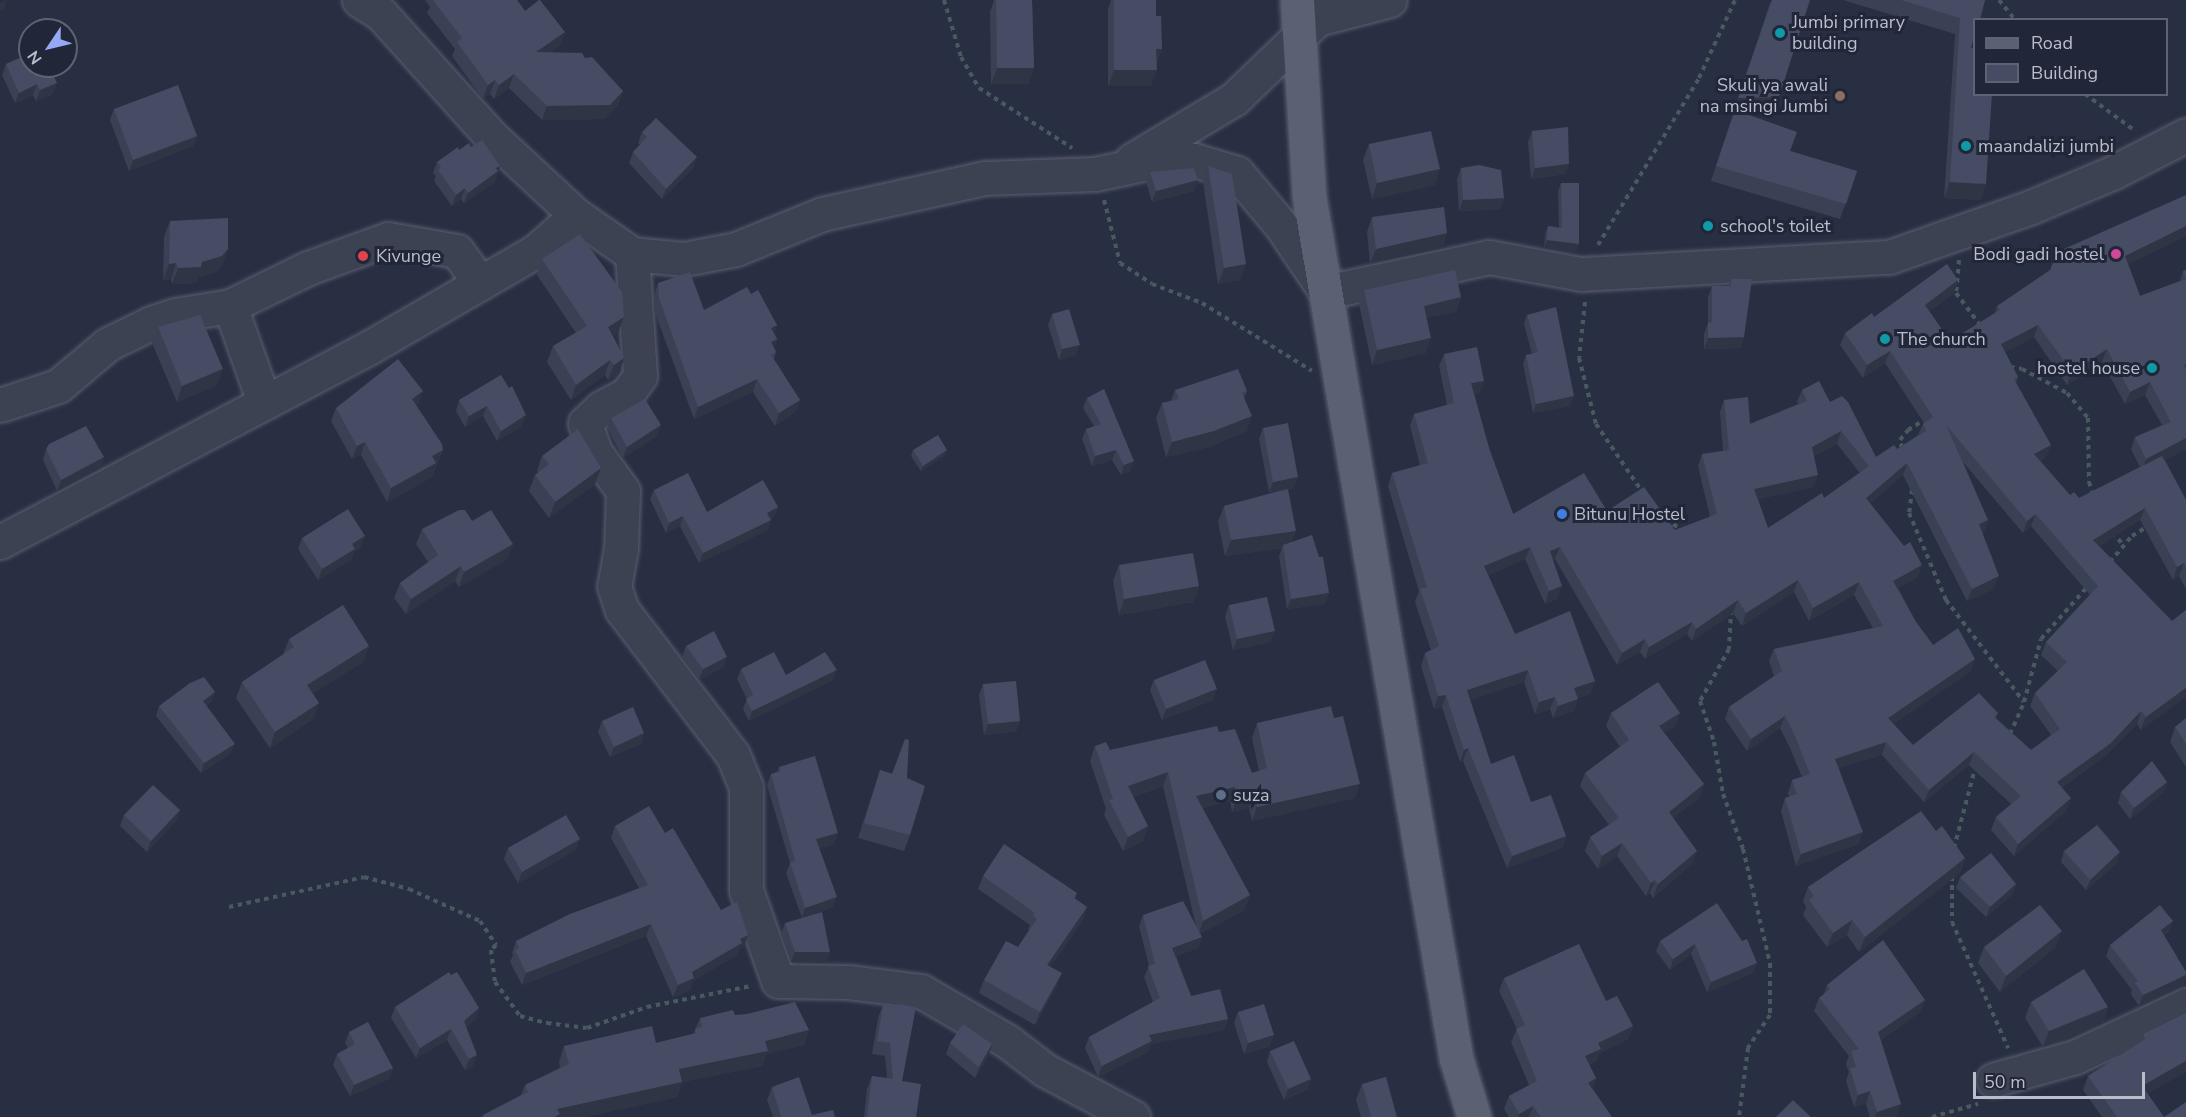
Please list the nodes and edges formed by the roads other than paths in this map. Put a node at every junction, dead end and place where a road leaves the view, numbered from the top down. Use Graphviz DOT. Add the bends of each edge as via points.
graph roads {
  1 [pos="359,0"];
  2 [pos="1390,0"];
  3 [pos="1310,15"];
  4 [pos="2173,142"];
  5 [pos="1095,174"];
  6 [pos="576,215"];
  7 [pos="632,254"];
  8 [pos="480,283"];
  9 [pos="1326,292"];
  10 [pos="230,306"];
  11 [pos="264,402"];
  12 [pos="0,405"];
  13 [pos="0,543"];
  14 [pos="2186,1005"];
  15 [pos="1993,1080"];
  16 [pos="1133,1117"];
  17 [pos="1474,1117"];
  1 -- 6 [label="street" via="381,14 491,136"];
  2 -- 3 [label="street"];
  3 -- 5 [label="street" via="1234,99 1135,159"];
  3 -- 9 [label="main road" via="1309,196"];
  4 -- 9 [label="street" via="2031,207 1889,257 1581,273 1489,257"];
  5 -- 7 [label="street" via="985,178 822,214 736,249 684,259"];
  5 -- 9 [label="street" via="1173,160 1194,160 1237,173 1280,224"];
  6 -- 7 [label="street"];
  6 -- 8 [label="street" via="537,250"];
  7 -- 16 [label="street" via="640,376 627,394 601,408 585,423 595,452 623,491 621,548 614,586 622,610 733,755 746,788 746,890 778,981 848,982 921,991 1007,1041 1045,1070"];
  8 -- 10 [label="street" via="457,251 388,239 308,268"];
  8 -- 11 [label="street"];
  9 -- 17 [label="main road" via="1456,1058"];
  10 -- 11 [label="street"];
  10 -- 12 [label="street" via="151,323 108,344 58,386"];
  11 -- 13 [label="street"];
  14 -- 15 [label="street" via="2075,1057"];
}
